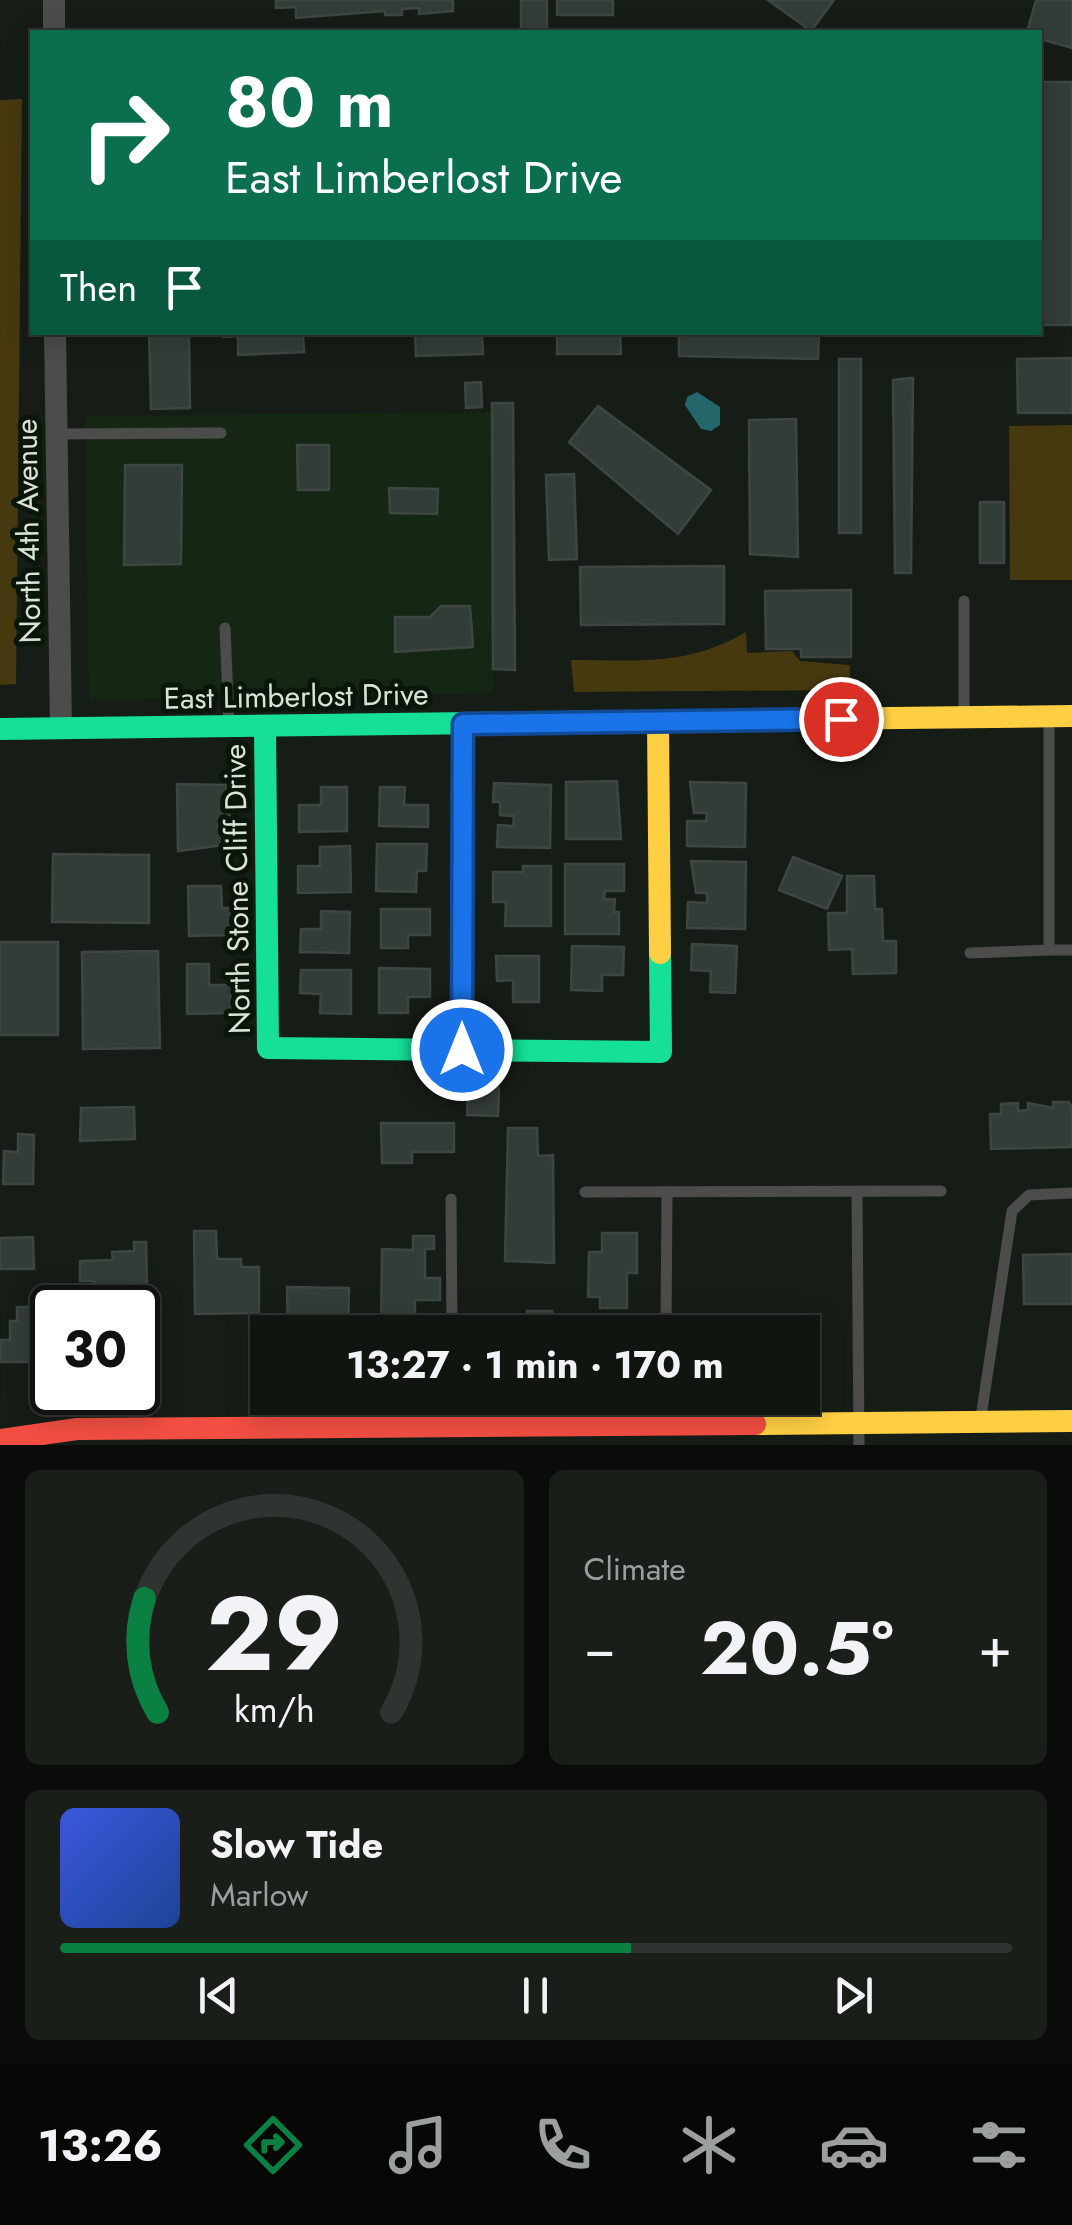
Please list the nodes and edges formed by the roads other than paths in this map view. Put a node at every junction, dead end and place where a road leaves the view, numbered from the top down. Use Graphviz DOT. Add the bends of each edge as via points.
graph roads {
  1 [pos="54,0"];
  2 [pos="54,30"];
  3 [pos="55,335"];
  4 [pos="222,433"];
  5 [pos="56,434"];
  6 [pos="964,601"];
  7 [pos="225,628"];
  8 [pos="1061,716"];
  9 [pos="964,717"];
  10 [pos="658,721"];
  11 [pos="463,724"];
  12 [pos="230,726"];
  13 [pos="265,726"];
  14 [pos="60,728"];
  15 [pos="0,729"];
  16 [pos="1049,950"];
  17 [pos="1072,950"];
  18 [pos="970,953"];
  19 [pos="462,1050"];
  20 [pos="857,1191"];
  21 [pos="941,1191"];
  22 [pos="585,1192"];
  23 [pos="667,1192"];
  24 [pos="1072,1192"];
  25 [pos="451,1199"];
  26 [pos="452,1315"];
  27 [pos="666,1315"];
  28 [pos="452,1415"];
  29 [pos="666,1415"];
  30 [pos="859,1420"];
  31 [pos="980,1421"];
  32 [pos="1072,1421"];
  33 [pos="452,1424"];
  34 [pos="666,1424"];
  35 [pos="480,1434"];
  36 [pos="341,1436"];
  37 [pos="77,1437"];
  38 [pos="0,1440"];
  39 [pos="859,1445"];
  1 -- 2 [label="street"];
  3 -- 5 [label="street, North 4th Avenue"];
  4 -- 5 [label="lane"];
  5 -- 14 [label="street, North 4th Avenue"];
  6 -- 9 [label="lane"];
  7 -- 12 [label="lane"];
  8 -- 9 [label="street, East Limberlost Drive"];
  8 -- 16 [label="lane"];
  9 -- 10 [label="street, East Limberlost Drive"];
  10 -- 11 [label="street, East Limberlost Drive"];
  10 -- 19 [label="street, North Stone Cliff Drive" via="662,1052"];
  11 -- 13 [label="street, East Limberlost Drive"];
  11 -- 19 [label="street"];
  12 -- 13 [label="street, East Limberlost Drive"];
  12 -- 14 [label="street, East Limberlost Drive"];
  13 -- 19 [label="street, North Stone Cliff Drive" via="268,1048"];
  14 -- 15 [label="street, East Limberlost Drive"];
  16 -- 17 [label="lane"];
  16 -- 18 [label="lane"];
  20 -- 21 [label="lane"];
  20 -- 23 [label="lane"];
  20 -- 30 [label="lane"];
  22 -- 23 [label="lane"];
  23 -- 27 [label="lane"];
  24 -- 31 [label="lane" via="1029,1195 1012,1212"];
  25 -- 26 [label="lane"];
  28 -- 33 [label="lane"];
  29 -- 34 [label="lane"];
  30 -- 31 [label="street"];
  30 -- 34 [label="street"];
  30 -- 39 [label="lane"];
  31 -- 32 [label="street"];
  33 -- 35 [label="street"];
  33 -- 36 [label="street"];
  34 -- 35 [label="street"];
  36 -- 37 [label="street"];
  37 -- 38 [label="street"];
}
